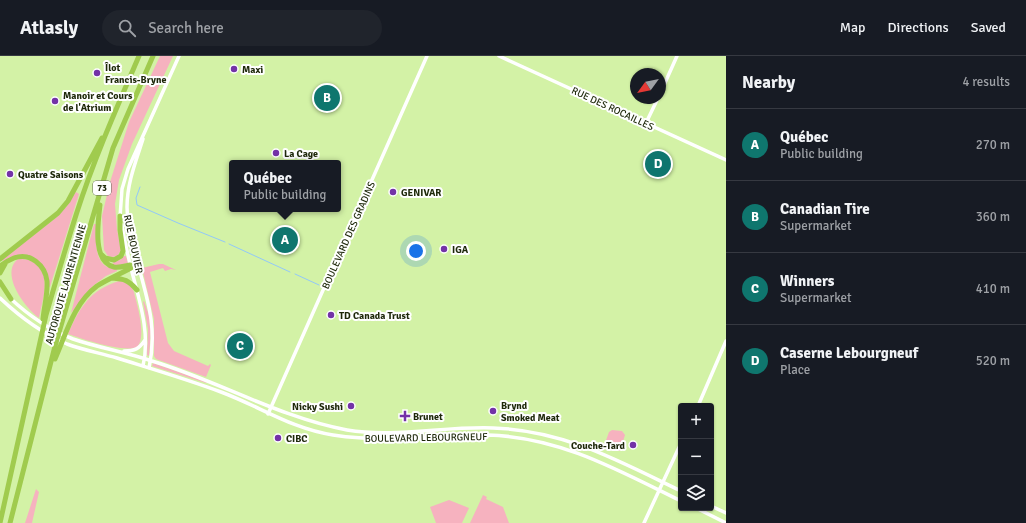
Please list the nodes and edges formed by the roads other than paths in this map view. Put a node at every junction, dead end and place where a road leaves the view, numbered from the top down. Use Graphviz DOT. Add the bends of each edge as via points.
graph roads {
  1 [pos="140,56"];
  2 [pos="153,56"];
  3 [pos="179,56"];
  4 [pos="427,56"];
  5 [pos="500,56"];
  6 [pos="677,56"];
  7 [pos="666,81"];
  8 [pos="655,104"];
  9 [pos="114,113"];
  10 [pos="149,121"];
  11 [pos="646,123"];
  12 [pos="726,160"];
  13 [pos="101,193"];
  14 [pos="120,216"];
  15 [pos="18,244"];
  16 [pos="100,253"];
  17 [pos="0,255"];
  18 [pos="0,259"];
  19 [pos="7,261"];
  20 [pos="138,264"];
  21 [pos="0,266"];
  22 [pos="130,267"];
  23 [pos="0,274"];
  24 [pos="110,278"];
  25 [pos="0,282"];
  26 [pos="0,288"];
  27 [pos="137,290"];
  28 [pos="0,298"];
  29 [pos="11,299"];
  30 [pos="45,315"];
  31 [pos="145,339"];
  32 [pos="726,340"];
  33 [pos="58,347"];
  34 [pos="121,352"];
  35 [pos="144,358"];
  36 [pos="151,360"];
  37 [pos="142,366"];
  38 [pos="149,368"];
  39 [pos="699,403"];
  40 [pos="271,408"];
  41 [pos="268,414"];
  42 [pos="678,449"];
  43 [pos="663,483"];
  44 [pos="660,490"];
  45 [pos="678,490"];
  46 [pos="678,499"];
  47 [pos="714,507"];
  48 [pos="702,511"];
  49 [pos="726,513"];
  50 [pos="726,522"];
  51 [pos="0,523"];
  52 [pos="10,523"];
  53 [pos="644,523"];
  1 -- 9 [label="highway, AUTOROUTE LAURENTIENNE / 73"];
  2 -- 13 [label="highway, AUTOROUTE LAURENTIENNE / 73" via="113,148"];
  3 -- 10 [label="main road, RUE BOUVIER"];
  4 -- 40 [label="main road, BOULEVARD DES GRADINS"];
  5 -- 11 [label="main road, RUE DES ROCAILLES"];
  6 -- 7 [label="main road"];
  8 -- 11 [label="main road"];
  9 -- 15 [label="highway" via="68,201 58,213"];
  9 -- 30 [label="highway, AUTOROUTE LAURENTIENNE / 73" via="77,211"];
  10 -- 14 [label="main road, RUE BOUVIER" via="128,169 122,189"];
  10 -- 20 [label="main road, RUE BOUVIER" via="132,173 127,199 128,220"];
  11 -- 12 [label="main road, RUE DES ROCAILLES"];
  13 -- 16 [label="highway" via="98,230"];
  13 -- 33 [label="highway, AUTOROUTE LAURENTIENNE / 73" via="62,323"];
  14 -- 16 [label="highway" via="123,251 121,256 110,260"];
  14 -- 22 [label="main road, RUE BOUVIER"];
  15 -- 17 [label="highway"];
  15 -- 18 [label="highway"];
  16 -- 22 [label="highway" via="104,261 114,267"];
  19 -- 21 [label="highway"];
  19 -- 23 [label="highway"];
  19 -- 30 [label="highway" via="22,256 29,257 41,266 47,281"];
  20 -- 22 [label="main road"];
  20 -- 36 [label="main road, RUE BOUVIER" via="152,322"];
  22 -- 24 [label="highway"];
  22 -- 27 [label="main road, RUE BOUVIER"];
  24 -- 27 [label="highway" via="125,280"];
  24 -- 33 [label="highway" via="92,291 81,304"];
  25 -- 29 [label="highway"];
  26 -- 29 [label="main road, BOULEVARD LEBOURGNEUF"];
  27 -- 31 [label="main road, RUE BOUVIER"];
  28 -- 37 [label="main road, BOULEVARD LEBOURGNEUF" via="35,326 66,343"];
  29 -- 34 [label="main road, BOULEVARD LEBOURGNEUF" via="54,330"];
  30 -- 51 [label="highway, AUTOROUTE LAURENTIENNE / 73"];
  31 -- 34 [label="main road" via="138,349"];
  31 -- 35 [label="main road, RUE BOUVIER"];
  32 -- 39 [label="main road"];
  33 -- 52 [label="highway, AUTOROUTE LAURENTIENNE / 73"];
  34 -- 35 [label="main road, BOULEVARD LEBOURGNEUF"];
  35 -- 36 [label="main road, BOULEVARD LEBOURGNEUF"];
  35 -- 37 [label="main road, RUE BOUVIER"];
  36 -- 38 [label="main road, RUE BOUVIER"];
  36 -- 40 [label="main road, BOULEVARD LEBOURGNEUF" via="194,375"];
  37 -- 38 [label="main road, BOULEVARD LEBOURGNEUF"];
  38 -- 41 [label="main road, BOULEVARD LEBOURGNEUF" via="222,392"];
  40 -- 41 [label="main road, BOULEVARD DES GRADINS"];
  40 -- 43 [label="main road, BOULEVARD LEBOURGNEUF" via="309,421 352,430 389,433 486,428 544,435 595,450"];
  41 -- 44 [label="main road, BOULEVARD LEBOURGNEUF" via="304,429 361,439 488,435 530,440 586,455"];
  42 -- 43 [label="main road"];
  43 -- 44 [label="main road"];
  43 -- 45 [label="main road, BOULEVARD LEBOURGNEUF"];
  44 -- 46 [label="main road, BOULEVARD LEBOURGNEUF"];
  44 -- 53 [label="main road"];
  47 -- 49 [label="main road"];
  48 -- 50 [label="main road"];
}
